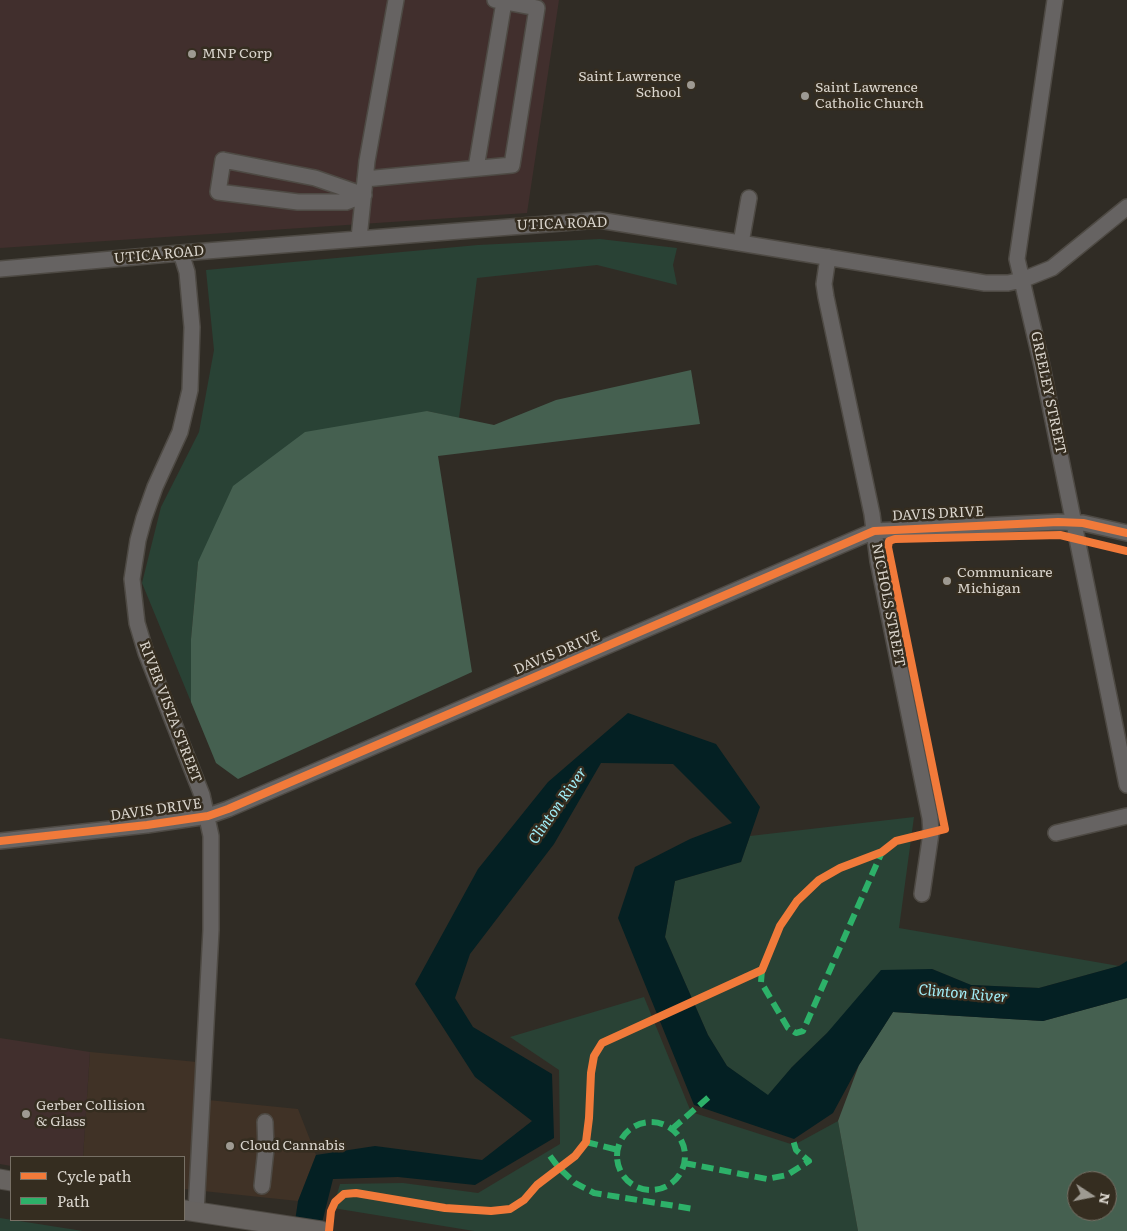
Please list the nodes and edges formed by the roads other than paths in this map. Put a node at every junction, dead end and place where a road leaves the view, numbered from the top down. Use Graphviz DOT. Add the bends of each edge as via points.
graph roads {
  1 [pos="396,0"];
  2 [pos="1056,0"];
  3 [pos="499,1"];
  4 [pos="476,168"];
  5 [pos="365,179"];
  6 [pos="364,195"];
  7 [pos="749,198"];
  8 [pos="1127,207"];
  9 [pos="359,238"];
  10 [pos="741,243"];
  11 [pos="181,252"];
  12 [pos="828,258"];
  13 [pos="0,269"];
  14 [pos="1022,280"];
  15 [pos="1074,522"];
  16 [pos="874,530"];
  17 [pos="1127,532"];
  18 [pos="1127,785"];
  19 [pos="208,816"];
  20 [pos="1127,816"];
  21 [pos="1056,833"];
  22 [pos="0,841"];
  23 [pos="922,894"];
  24 [pos="265,1122"];
  25 [pos="262,1186"];
  26 [pos="190,1211"];
  27 [pos="321,1231"];
  1 -- 5 [label="street"];
  2 -- 14 [label="street, GREELEY STREET" via="1018,244 1017,259"];
  3 -- 4 [label="street"];
  3 -- 4 [label="street" via="537,8 512,165"];
  4 -- 5 [label="street"];
  5 -- 6 [label="street"];
  6 -- 6 [label="street" via="315,178 223,160 218,192 298,202 346,202"];
  6 -- 9 [label="street"];
  7 -- 10 [label="street"];
  8 -- 14 [label="street, UTICA ROAD" via="1062,261"];
  9 -- 10 [label="street, UTICA ROAD" via="599,220"];
  9 -- 11 [label="street, UTICA ROAD"];
  10 -- 12 [label="street, UTICA ROAD"];
  11 -- 13 [label="street, UTICA ROAD"];
  11 -- 19 [label="street, RIVER VISTA STREET" via="187,272 192,327 190,390 180,432 142,525 134,560 133,589 137,623 146,653"];
  12 -- 14 [label="street, UTICA ROAD" via="985,284"];
  12 -- 16 [label="street, NICHOLS STREET" via="824,284 826,297"];
  14 -- 15 [label="street, GREELEY STREET"];
  15 -- 16 [label="street, DAVIS DRIVE"];
  15 -- 17 [label="street, DAVIS DRIVE"];
  15 -- 18 [label="street, GREELEY STREET"];
  16 -- 19 [label="street, DAVIS DRIVE"];
  16 -- 23 [label="street, NICHOLS STREET" via="931,825"];
  19 -- 22 [label="street, DAVIS DRIVE"];
  19 -- 26 [label="street, RIVER VISTA STREET" via="212,862 211,930"];
  20 -- 21 [label="street"];
  24 -- 25 [label="street"];
  26 -- 27 [label="main road"];
}
